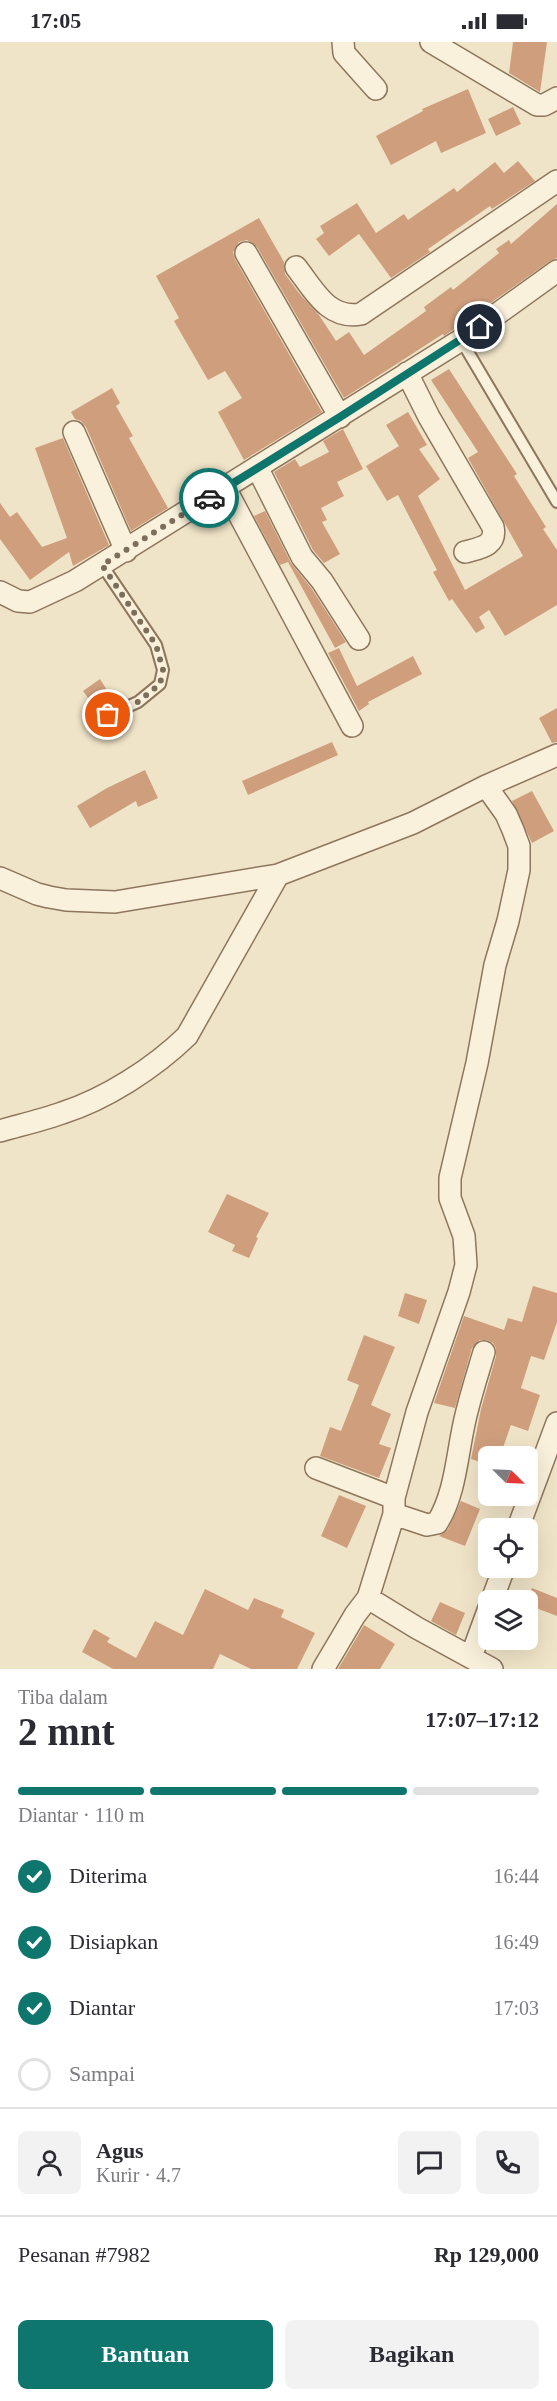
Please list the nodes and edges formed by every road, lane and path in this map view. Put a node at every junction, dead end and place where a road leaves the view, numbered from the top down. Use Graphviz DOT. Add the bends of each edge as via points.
graph roads {
  1 [pos="343,42"];
  2 [pos="431,42"];
  3 [pos="376,89"];
  4 [pos="557,98"];
  5 [pos="557,181"];
  6 [pos="246,253"];
  7 [pos="296,267"];
  8 [pos="557,271"];
  9 [pos="461,340"];
  10 [pos="407,373"];
  11 [pos="340,417"];
  12 [pos="74,432"];
  13 [pos="257,468"];
  14 [pos="225,488"];
  15 [pos="557,502"];
  16 [pos="126,551"];
  17 [pos="465,552"];
  18 [pos="102,565"];
  19 [pos="0,592"];
  20 [pos="358,639"];
  21 [pos="108,715"];
  22 [pos="352,726"];
  23 [pos="557,755"];
  24 [pos="486,786"];
  25 [pos="278,875"];
  26 [pos="0,878"];
  27 [pos="0,1131"];
  28 [pos="484,1352"];
  29 [pos="557,1423"];
  30 [pos="316,1468"];
  31 [pos="394,1506"];
  32 [pos="522,1518"];
  33 [pos="368,1598"];
  34 [pos="478,1638"];
  35 [pos="471,1657"];
  36 [pos="323,1669"];
  37 [pos="492,1669"];
  1 -- 3 [label="street" via="344,53"];
  2 -- 4 [label="street" via="537,105"];
  5 -- 7 [label="street" via="361,314 338,314 327,308"];
  6 -- 11 [label="street"];
  8 -- 9 [label="street"];
  9 -- 10 [label="street"];
  9 -- 15 [label="lane"];
  10 -- 11 [label="street"];
  10 -- 17 [label="street" via="493,527 494,539 490,544"];
  11 -- 13 [label="street"];
  12 -- 16 [label="street"];
  13 -- 14 [label="street"];
  13 -- 20 [label="street" via="302,557"];
  14 -- 16 [label="street"];
  14 -- 22 [label="street"];
  16 -- 18 [label="street"];
  18 -- 19 [label="street" via="30,602"];
  18 -- 21 [label="lane" via="156,645 163,670 160,684 138,702"];
  23 -- 24 [label="street"];
  24 -- 25 [label="street" via="412,823"];
  24 -- 31 [label="street" via="513,830 519,846 519,870 450,1178 450,1198 464,1236 466,1264 417,1412"];
  25 -- 26 [label="street" via="116,902 49,897"];
  25 -- 27 [label="street" via="187,1036 165,1057 102,1096 64,1113"];
  28 -- 31 [label="street" via="442,1515 436,1523 427,1525"];
  29 -- 32 [label="street"];
  30 -- 31 [label="street"];
  31 -- 33 [label="street"];
  33 -- 35 [label="street"];
  33 -- 36 [label="street"];
  34 -- 35 [label="street"];
  35 -- 37 [label="street"];
}
